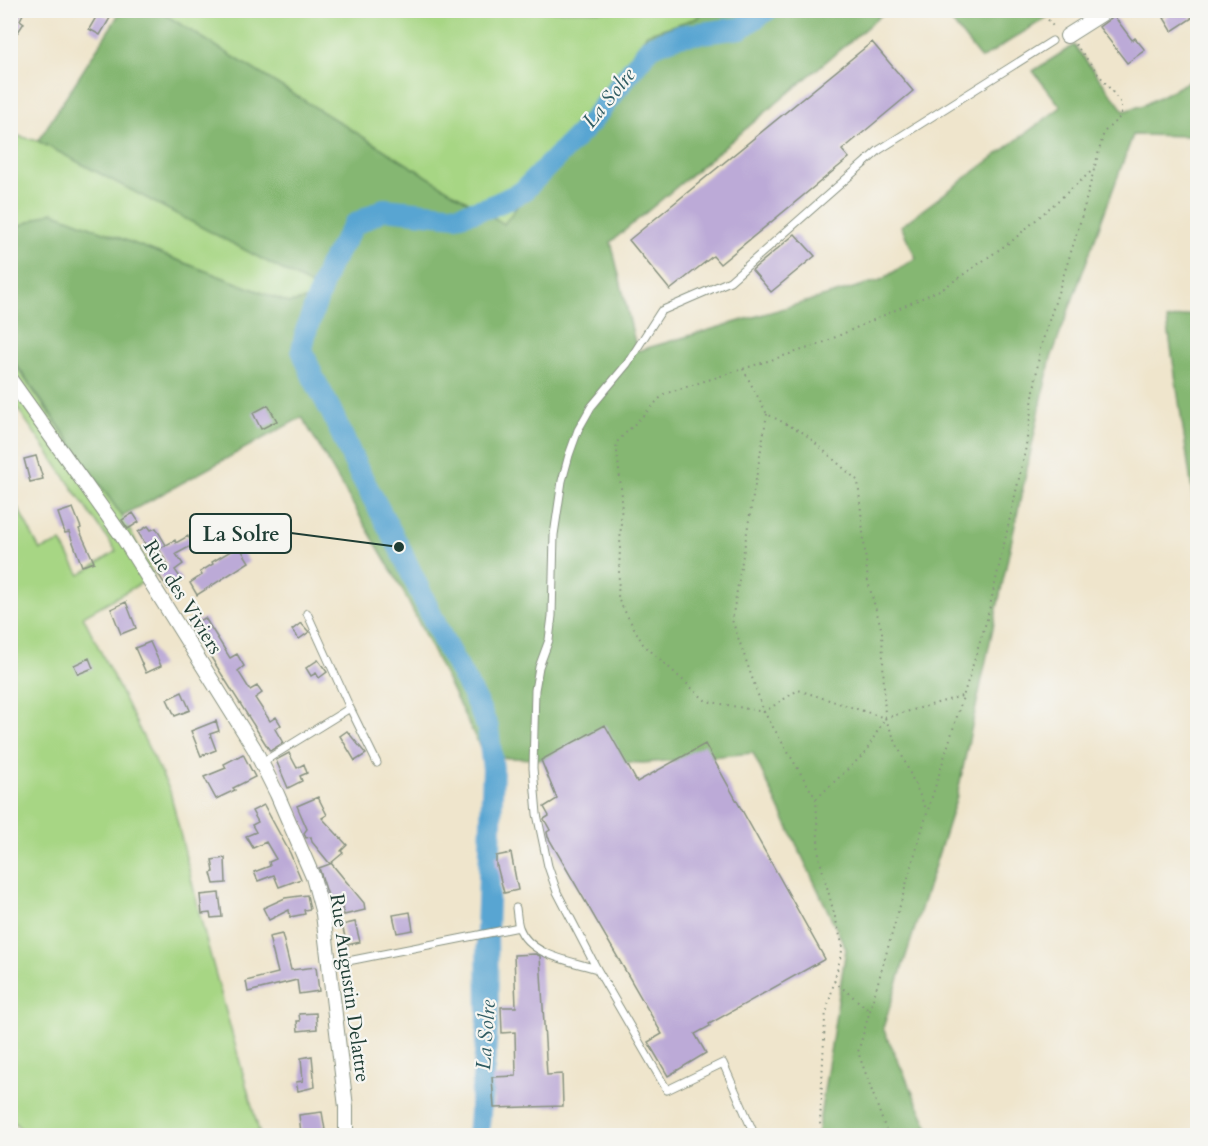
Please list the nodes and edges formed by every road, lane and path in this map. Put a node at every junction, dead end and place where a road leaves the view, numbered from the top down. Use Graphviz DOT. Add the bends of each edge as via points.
graph roads {
  1 [pos="1041,10"];
  2 [pos="1108,10"];
  3 [pos="1069,38"];
  4 [pos="1052,41"];
  5 [pos="1094,169"];
  6 [pos="742,369"];
  7 [pos="10,379"];
  8 [pos="767,414"];
  9 [pos="307,613"];
  10 [pos="963,696"];
  11 [pos="350,708"];
  12 [pos="764,712"];
  13 [pos="885,718"];
  14 [pos="261,763"];
  15 [pos="377,763"];
  16 [pos="816,799"];
  17 [pos="927,813"];
  18 [pos="300,848"];
  19 [pos="516,908"];
  20 [pos="519,927"];
  21 [pos="327,965"];
  22 [pos="597,969"];
  23 [pos="834,981"];
  24 [pos="870,1011"];
  25 [pos="346,1136"];
  26 [pos="755,1136"];
  27 [pos="824,1136"];
  28 [pos="888,1136"];
  1 -- 3 [label="path" via="1052,28"];
  2 -- 3 [label="street"];
  3 -- 5 [label="path" via="1121,104 1120,116 1104,132"];
  4 -- 22 [label="lane" via="879,150 730,281 661,311 578,430 557,509 552,616 536,690 533,768 537,814 548,866 557,892"];
  5 -- 6 [label="path" via="1013,240 944,288 818,345"];
  5 -- 10 [label="path" via="1040,349 1022,463 987,619"];
  6 -- 8 [label="path"];
  6 -- 12 [label="path" via="664,394 616,443 622,496 618,599 643,644 706,701"];
  7 -- 14 [label="street, Rue des Viviers" via="122,536"];
  8 -- 12 [label="path" via="732,620"];
  8 -- 13 [label="path" via="804,433 858,481 868,582 882,631"];
  9 -- 11 [label="lane"];
  10 -- 13 [label="path"];
  10 -- 17 [label="path"];
  11 -- 14 [label="lane"];
  11 -- 15 [label="lane"];
  12 -- 13 [label="path" via="798,690"];
  12 -- 16 [label="path"];
  13 -- 16 [label="path" via="865,753"];
  13 -- 17 [label="path"];
  14 -- 18 [label="street, Rue des Viviers"];
  16 -- 23 [label="path" via="819,857 843,947"];
  17 -- 24 [label="path"];
  18 -- 21 [label="street, Rue Augustin Delattre" via="318,892"];
  19 -- 20 [label="lane"];
  20 -- 21 [label="lane"];
  20 -- 22 [label="lane" via="530,942 552,956"];
  21 -- 25 [label="street, Rue Augustin Delattre" via="346,1107"];
  22 -- 26 [label="lane" via="667,1090 723,1063"];
  23 -- 24 [label="path"];
  23 -- 27 [label="path" via="825,1018 820,1123"];
  24 -- 28 [label="path" via="858,1052"];
}
